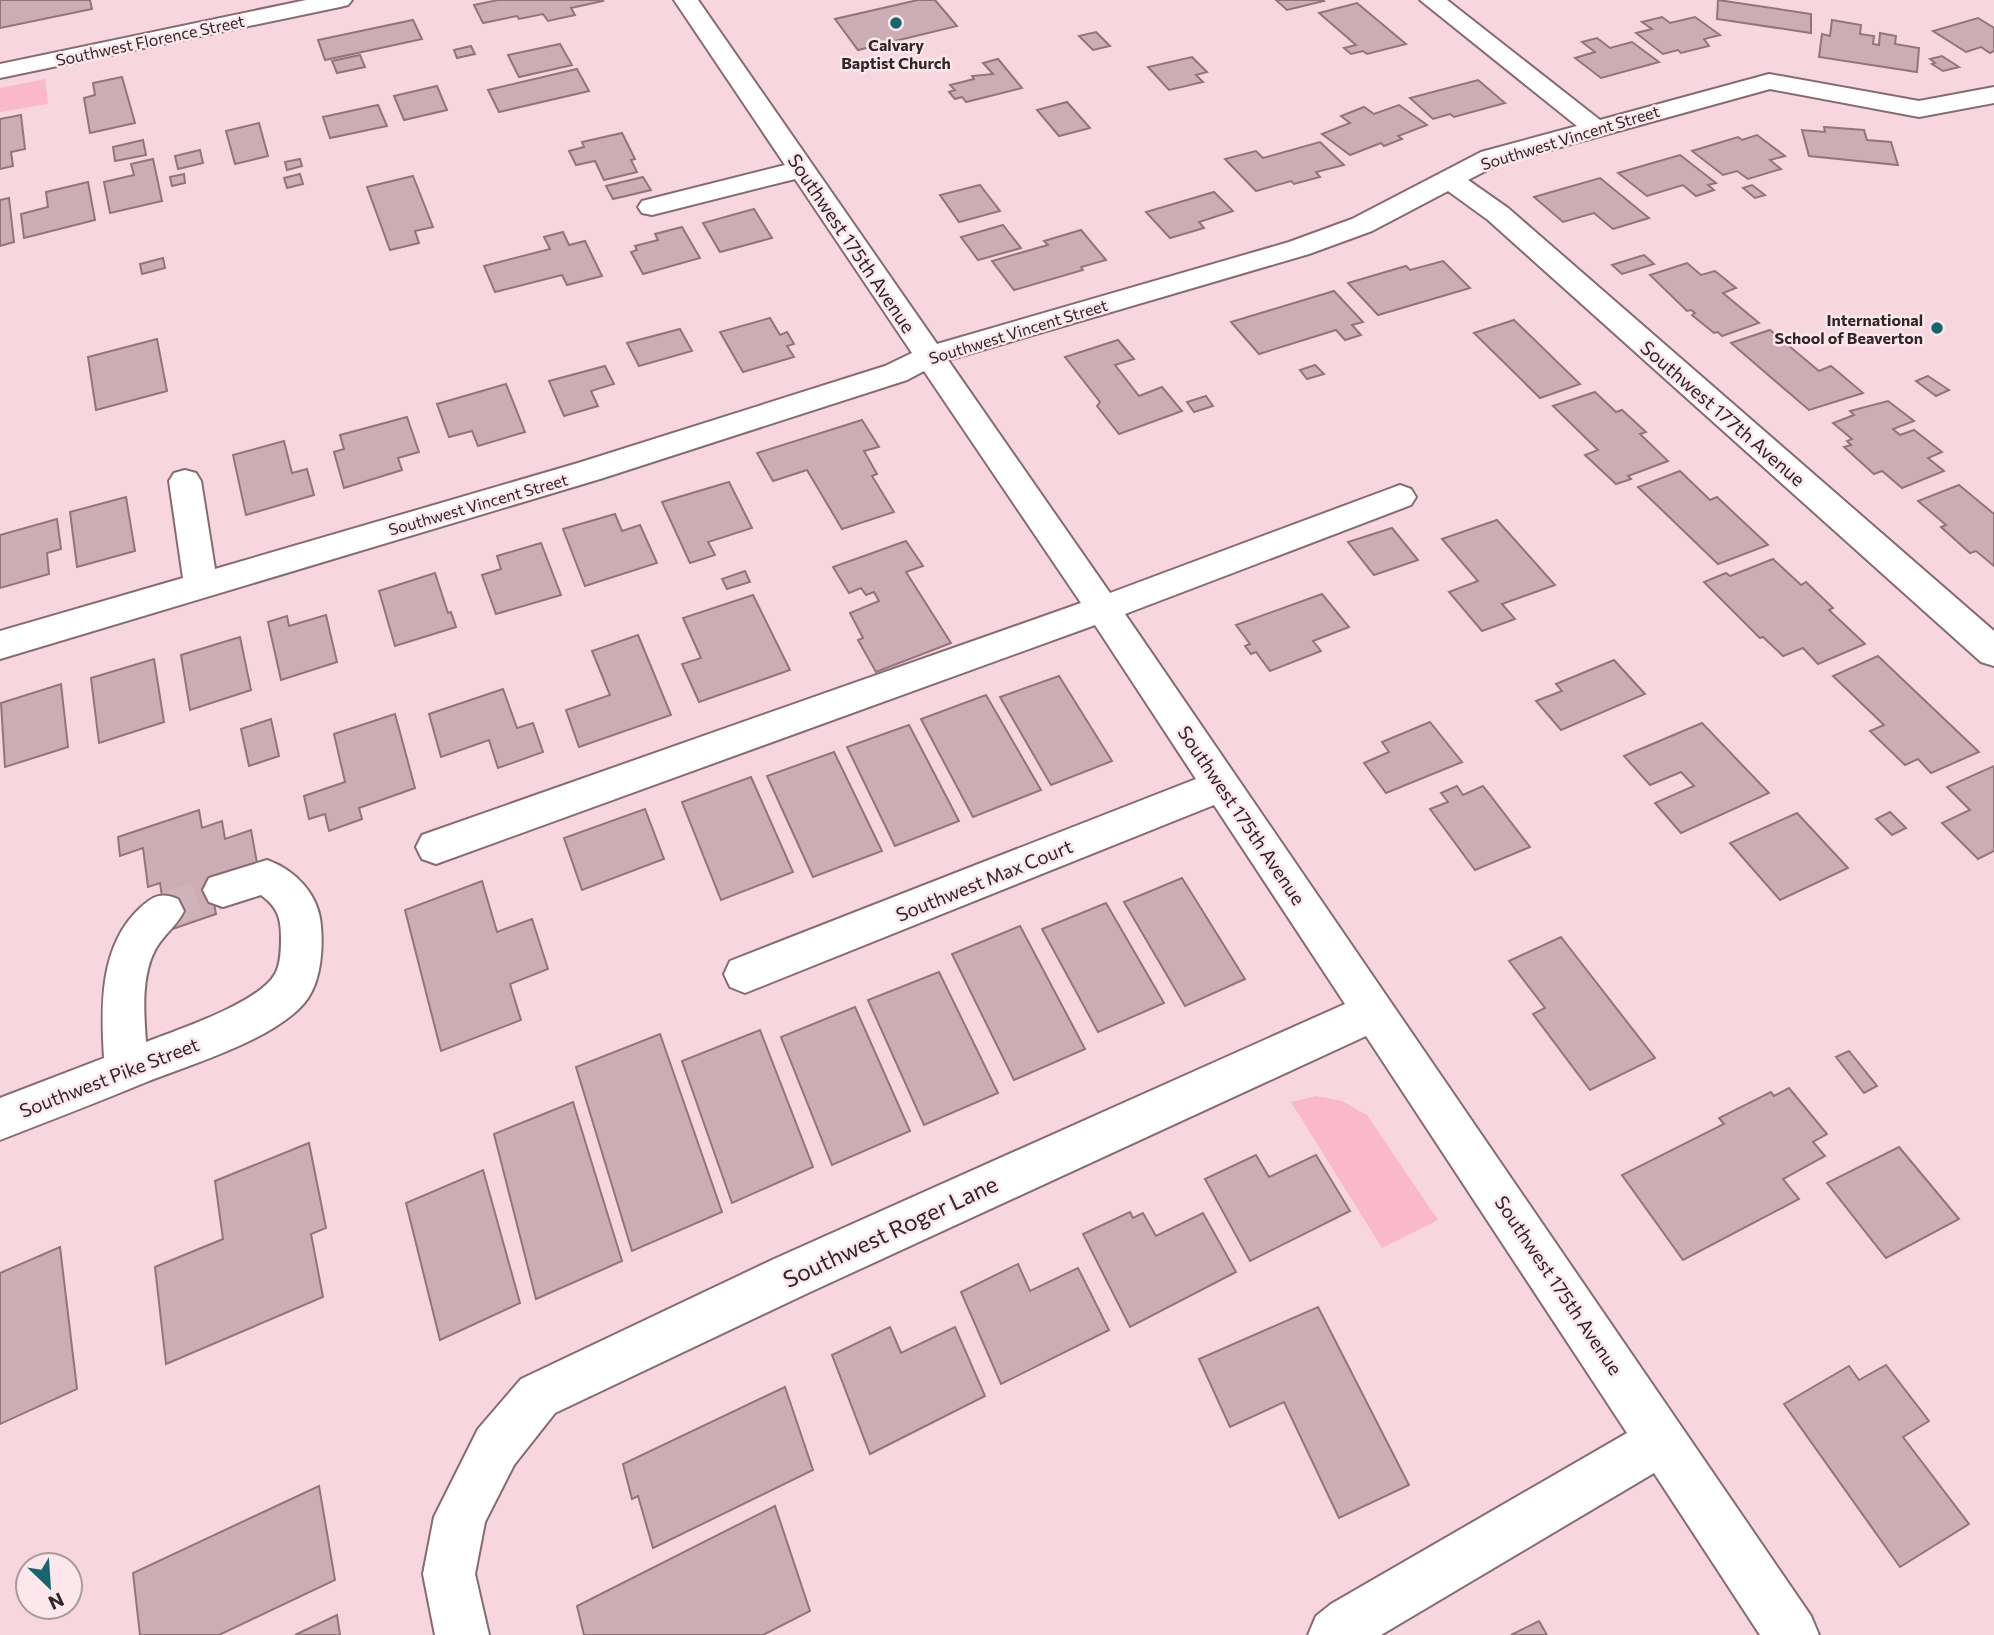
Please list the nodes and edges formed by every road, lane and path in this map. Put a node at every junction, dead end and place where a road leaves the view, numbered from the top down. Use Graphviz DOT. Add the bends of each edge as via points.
graph roads {
  1 [pos="340,0"];
  2 [pos="686,0"];
  3 [pos="1432,0"];
  4 [pos="285,6"];
  5 [pos="0,71"];
  6 [pos="1994,95"];
  7 [pos="1594,127"];
  8 [pos="801,169"];
  9 [pos="1449,179"];
  10 [pos="652,207"];
  11 [pos="929,356"];
  12 [pos="185,481"];
  13 [pos="1400,498"];
  14 [pos="201,586"];
  15 [pos="1103,609"];
  16 [pos="0,645"];
  17 [pos="1994,652"];
  18 [pos="1222,785"];
  19 [pos="436,847"];
  20 [pos="223,890"];
  21 [pos="164,911"];
  22 [pos="746,974"];
  23 [pos="1375,1011"];
  24 [pos="126,1070"];
  25 [pos="0,1119"];
  26 [pos="1663,1440"];
  27 [pos="462,1635"];
  28 [pos="1335,1635"];
  29 [pos="1792,1635"];
  1 -- 4 [label="street, Southwest Florence Street"];
  2 -- 8 [label="street, Southwest 175th Avenue"];
  3 -- 7 [label="street"];
  4 -- 5 [label="street, Southwest Florence Street"];
  6 -- 7 [label="street, Southwest Vincent Street" via="1919,109 1769,81"];
  7 -- 9 [label="street, Southwest Vincent Street" via="1490,158"];
  8 -- 10 [label="street"];
  8 -- 11 [label="street, Southwest 175th Avenue"];
  9 -- 11 [label="street, Southwest Vincent Street" via="1362,225 1299,248"];
  9 -- 17 [label="street, Southwest 177th Avenue" via="1498,214"];
  11 -- 14 [label="street, Southwest Vincent Street" via="896,373 589,471"];
  11 -- 15 [label="street, Southwest 175th Avenue"];
  12 -- 14 [label="street"];
  13 -- 15 [label="street"];
  14 -- 16 [label="street, Southwest Vincent Street"];
  15 -- 18 [label="street, Southwest 175th Avenue"];
  15 -- 19 [label="street"];
  18 -- 22 [label="street, Southwest Max Court"];
  18 -- 23 [label="street, Southwest 175th Avenue"];
  20 -- 24 [label="street, Southwest Pike Street" via="268,877 290,894 301,922 301,955 293,985 270,1007 218,1034"];
  21 -- 24 [label="street" via="136,940 129,963 124,989"];
  23 -- 26 [label="street, Southwest 175th Avenue"];
  23 -- 27 [label="street, Southwest Roger Lane" via="538,1396 496,1447 460,1517 449,1574"];
  24 -- 25 [label="street, Southwest Pike Street"];
  26 -- 28 [label="street"];
  26 -- 29 [label="street, Southwest 175th Avenue"];
}
